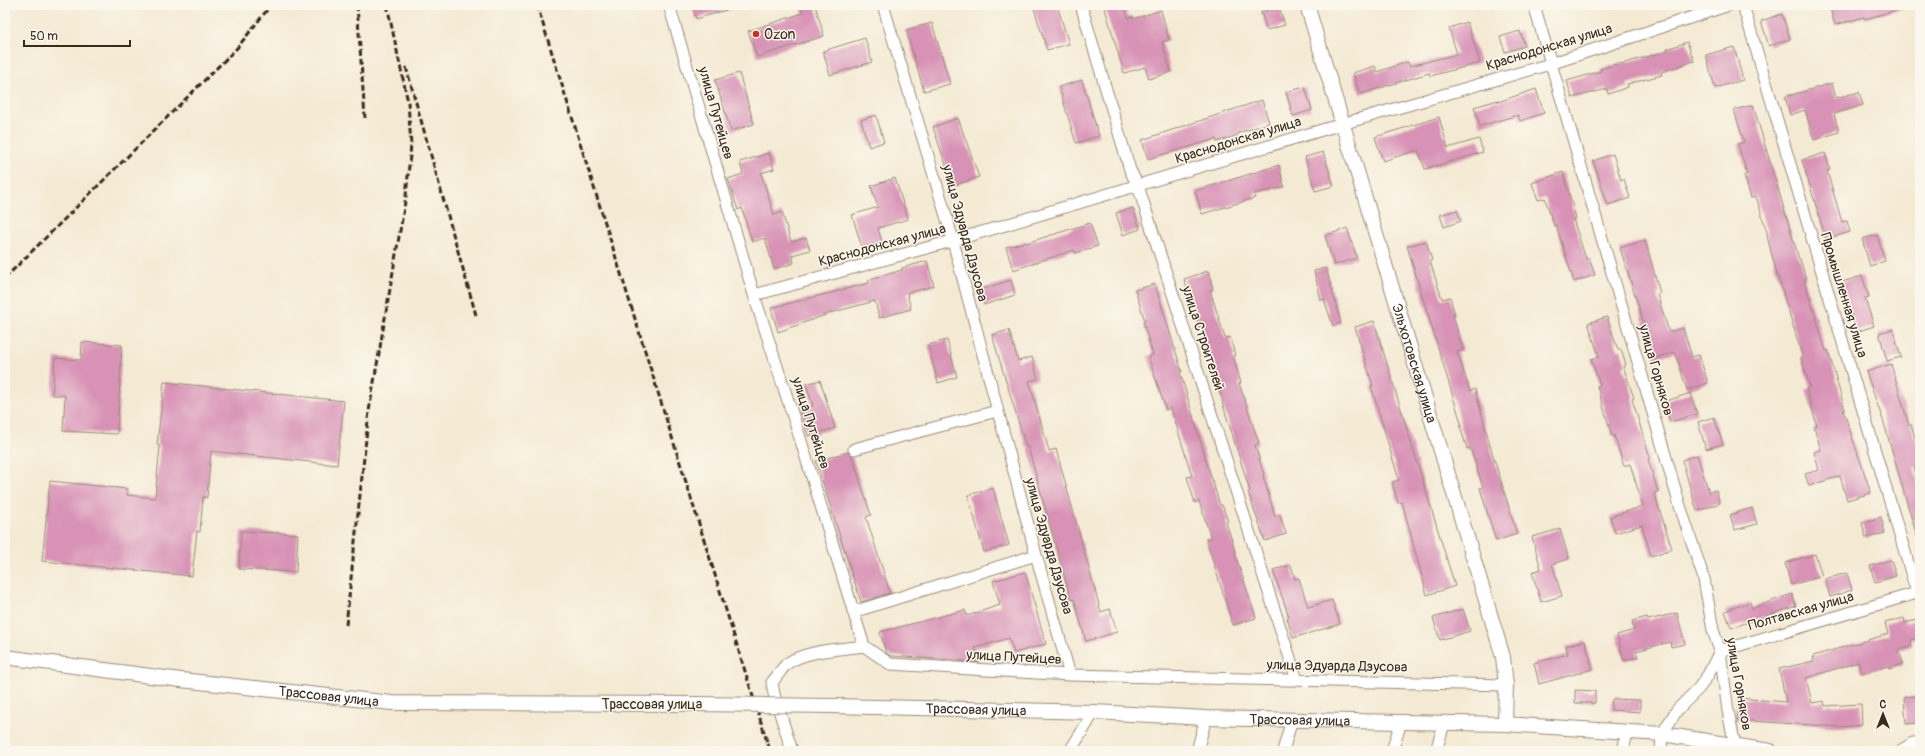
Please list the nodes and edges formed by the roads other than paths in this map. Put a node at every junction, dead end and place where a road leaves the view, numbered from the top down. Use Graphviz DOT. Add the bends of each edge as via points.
graph roads {
  1 [pos="669,5"];
  2 [pos="883,5"];
  3 [pos="1081,5"];
  4 [pos="1307,5"];
  5 [pos="1534,5"];
  6 [pos="1729,5"];
  7 [pos="1743,5"];
  8 [pos="1550,64"];
  9 [pos="1342,124"];
  10 [pos="1138,186"];
  11 [pos="952,241"];
  12 [pos="754,295"];
  13 [pos="997,411"];
  14 [pos="854,449"];
  15 [pos="1036,555"];
  16 [pos="1919,593"];
  17 [pos="853,612"];
  18 [pos="864,646"];
  19 [pos="1720,651"];
  20 [pos="5,656"];
  21 [pos="1070,675"];
  22 [pos="1297,680"];
  23 [pos="1506,685"];
  24 [pos="1094,712"];
  25 [pos="1206,718"];
  26 [pos="1292,719"];
  27 [pos="1401,722"];
  28 [pos="1444,724"];
  29 [pos="1505,724"];
  30 [pos="1627,732"];
  31 [pos="1662,734"];
  32 [pos="1920,743"];
  33 [pos="1735,748"];
  34 [pos="792,751"];
  35 [pos="1070,751"];
  36 [pos="1197,751"];
  37 [pos="1283,751"];
  38 [pos="1392,751"];
  39 [pos="1436,751"];
  40 [pos="1623,751"];
  41 [pos="1661,751"];
  42 [pos="1770,751"];
  43 [pos="1900,751"];
  1 -- 12 [label="street, улица Путейцев"];
  2 -- 11 [label="street, улица Эдуарда Дзусова"];
  3 -- 10 [label="street, улица Строителей" via="1130,170"];
  4 -- 9 [label="street, Эльхотовская улица"];
  5 -- 8 [label="street, улица Горняков"];
  6 -- 8 [label="street, Краснодонская улица"];
  7 -- 16 [label="street, Промышленная улица"];
  8 -- 9 [label="street, Краснодонская улица"];
  8 -- 19 [label="street, улица Горняков" via="1680,506 1704,579 1713,630"];
  9 -- 10 [label="street, Краснодонская улица"];
  9 -- 23 [label="street, Эльхотовская улица" via="1503,657"];
  10 -- 11 [label="street, Краснодонская улица"];
  10 -- 22 [label="street, улица Строителей"];
  11 -- 12 [label="street, Краснодонская улица"];
  11 -- 13 [label="street, улица Эдуарда Дзусова"];
  12 -- 17 [label="street, улица Путейцев" via="803,445"];
  13 -- 14 [label="street"];
  13 -- 15 [label="street, улица Эдуарда Дзусова"];
  15 -- 17 [label="street"];
  15 -- 21 [label="street, улица Эдуарда Дзусова"];
  16 -- 19 [label="street, Полтавская улица"];
  17 -- 18 [label="street, улица Путейцев"];
  18 -- 21 [label="street, улица Путейцев" via="890,664"];
  18 -- 34 [label="street" via="796,658 787,663 772,682"];
  19 -- 31 [label="street" via="1699,688 1677,710"];
  19 -- 33 [label="street, улица Горняков"];
  20 -- 24 [label="street, Трассовая улица, bridge" via="181,680 392,703 697,704"];
  21 -- 22 [label="street, улица Эдуарда Дзусова"];
  22 -- 23 [label="street, улица Эдуарда Дзусова"];
  23 -- 29 [label="street, Эльхотовская улица"];
  24 -- 25 [label="street, Трассовая улица"];
  24 -- 35 [label="street"];
  25 -- 26 [label="street, Трассовая улица"];
  25 -- 36 [label="street"];
  26 -- 27 [label="street, Трассовая улица"];
  26 -- 37 [label="street"];
  27 -- 28 [label="street, Трассовая улица"];
  27 -- 38 [label="street"];
  28 -- 29 [label="street, Трассовая улица"];
  28 -- 39 [label="street"];
  29 -- 30 [label="street, Трассовая улица"];
  30 -- 31 [label="street, Трассовая улица"];
  30 -- 40 [label="street"];
  31 -- 33 [label="street, Трассовая улица"];
  31 -- 41 [label="street"];
  32 -- 43 [label="street" via="1914,743"];
  33 -- 42 [label="street, Трассовая улица"];
}
